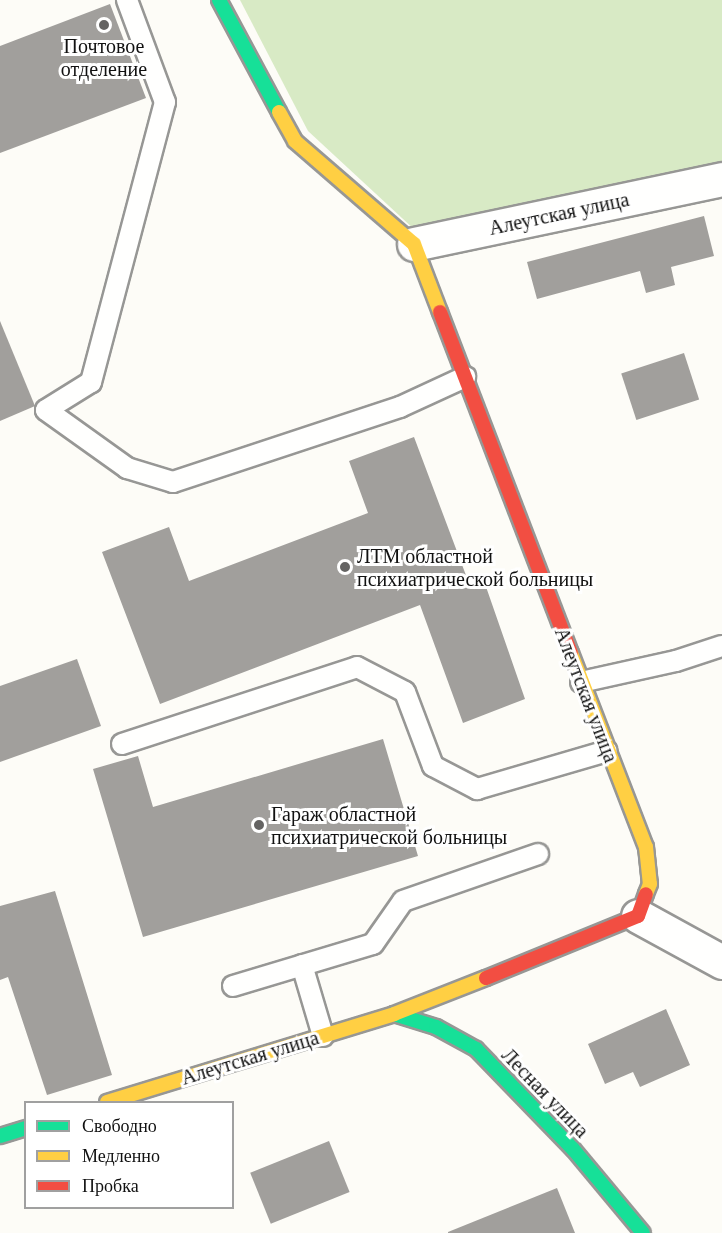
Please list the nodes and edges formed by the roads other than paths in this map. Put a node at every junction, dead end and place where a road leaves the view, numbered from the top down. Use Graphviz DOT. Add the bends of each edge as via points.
graph roads {
  1 [pos="127,0"];
  2 [pos="219,0"];
  3 [pos="722,178"];
  4 [pos="414,244"];
  5 [pos="465,377"];
  6 [pos="722,646"];
  7 [pos="580,682"];
  8 [pos="122,744"];
  9 [pos="607,751"];
  10 [pos="538,854"];
  11 [pos="638,916"];
  12 [pos="722,962"];
  13 [pos="302,965"];
  14 [pos="233,986"];
  15 [pos="394,1014"];
  16 [pos="323,1036"];
  17 [pos="110,1101"];
  18 [pos="24,1129"];
  19 [pos="0,1136"];
  20 [pos="643,1233"];
  1 -- 5 [label="lane" via="165,102 91,382 46,410 127,468 173,482 400,407"];
  2 -- 4 [label="street" via="295,141"];
  3 -- 4 [label="street, Алеутская улица"];
  4 -- 5 [label="street, Алеутская улица"];
  5 -- 7 [label="street, Алеутская улица"];
  6 -- 7 [label="lane" via="676,662"];
  7 -- 9 [label="street, Алеутская улица"];
  8 -- 9 [label="lane" via="357,667 405,692 433,766 477,789"];
  9 -- 11 [label="street, Алеутская улица" via="646,847 650,884"];
  10 -- 13 [label="lane" via="403,901 373,944"];
  11 -- 12 [label="street"];
  11 -- 15 [label="street, Алеутская улица"];
  13 -- 14 [label="lane"];
  13 -- 16 [label="lane"];
  15 -- 16 [label="street, Алеутская улица"];
  15 -- 20 [label="street, Лесная улица" via="436,1027 476,1049 573,1149"];
  16 -- 17 [label="street, Алеутская улица"];
  18 -- 19 [label="street"];
}
